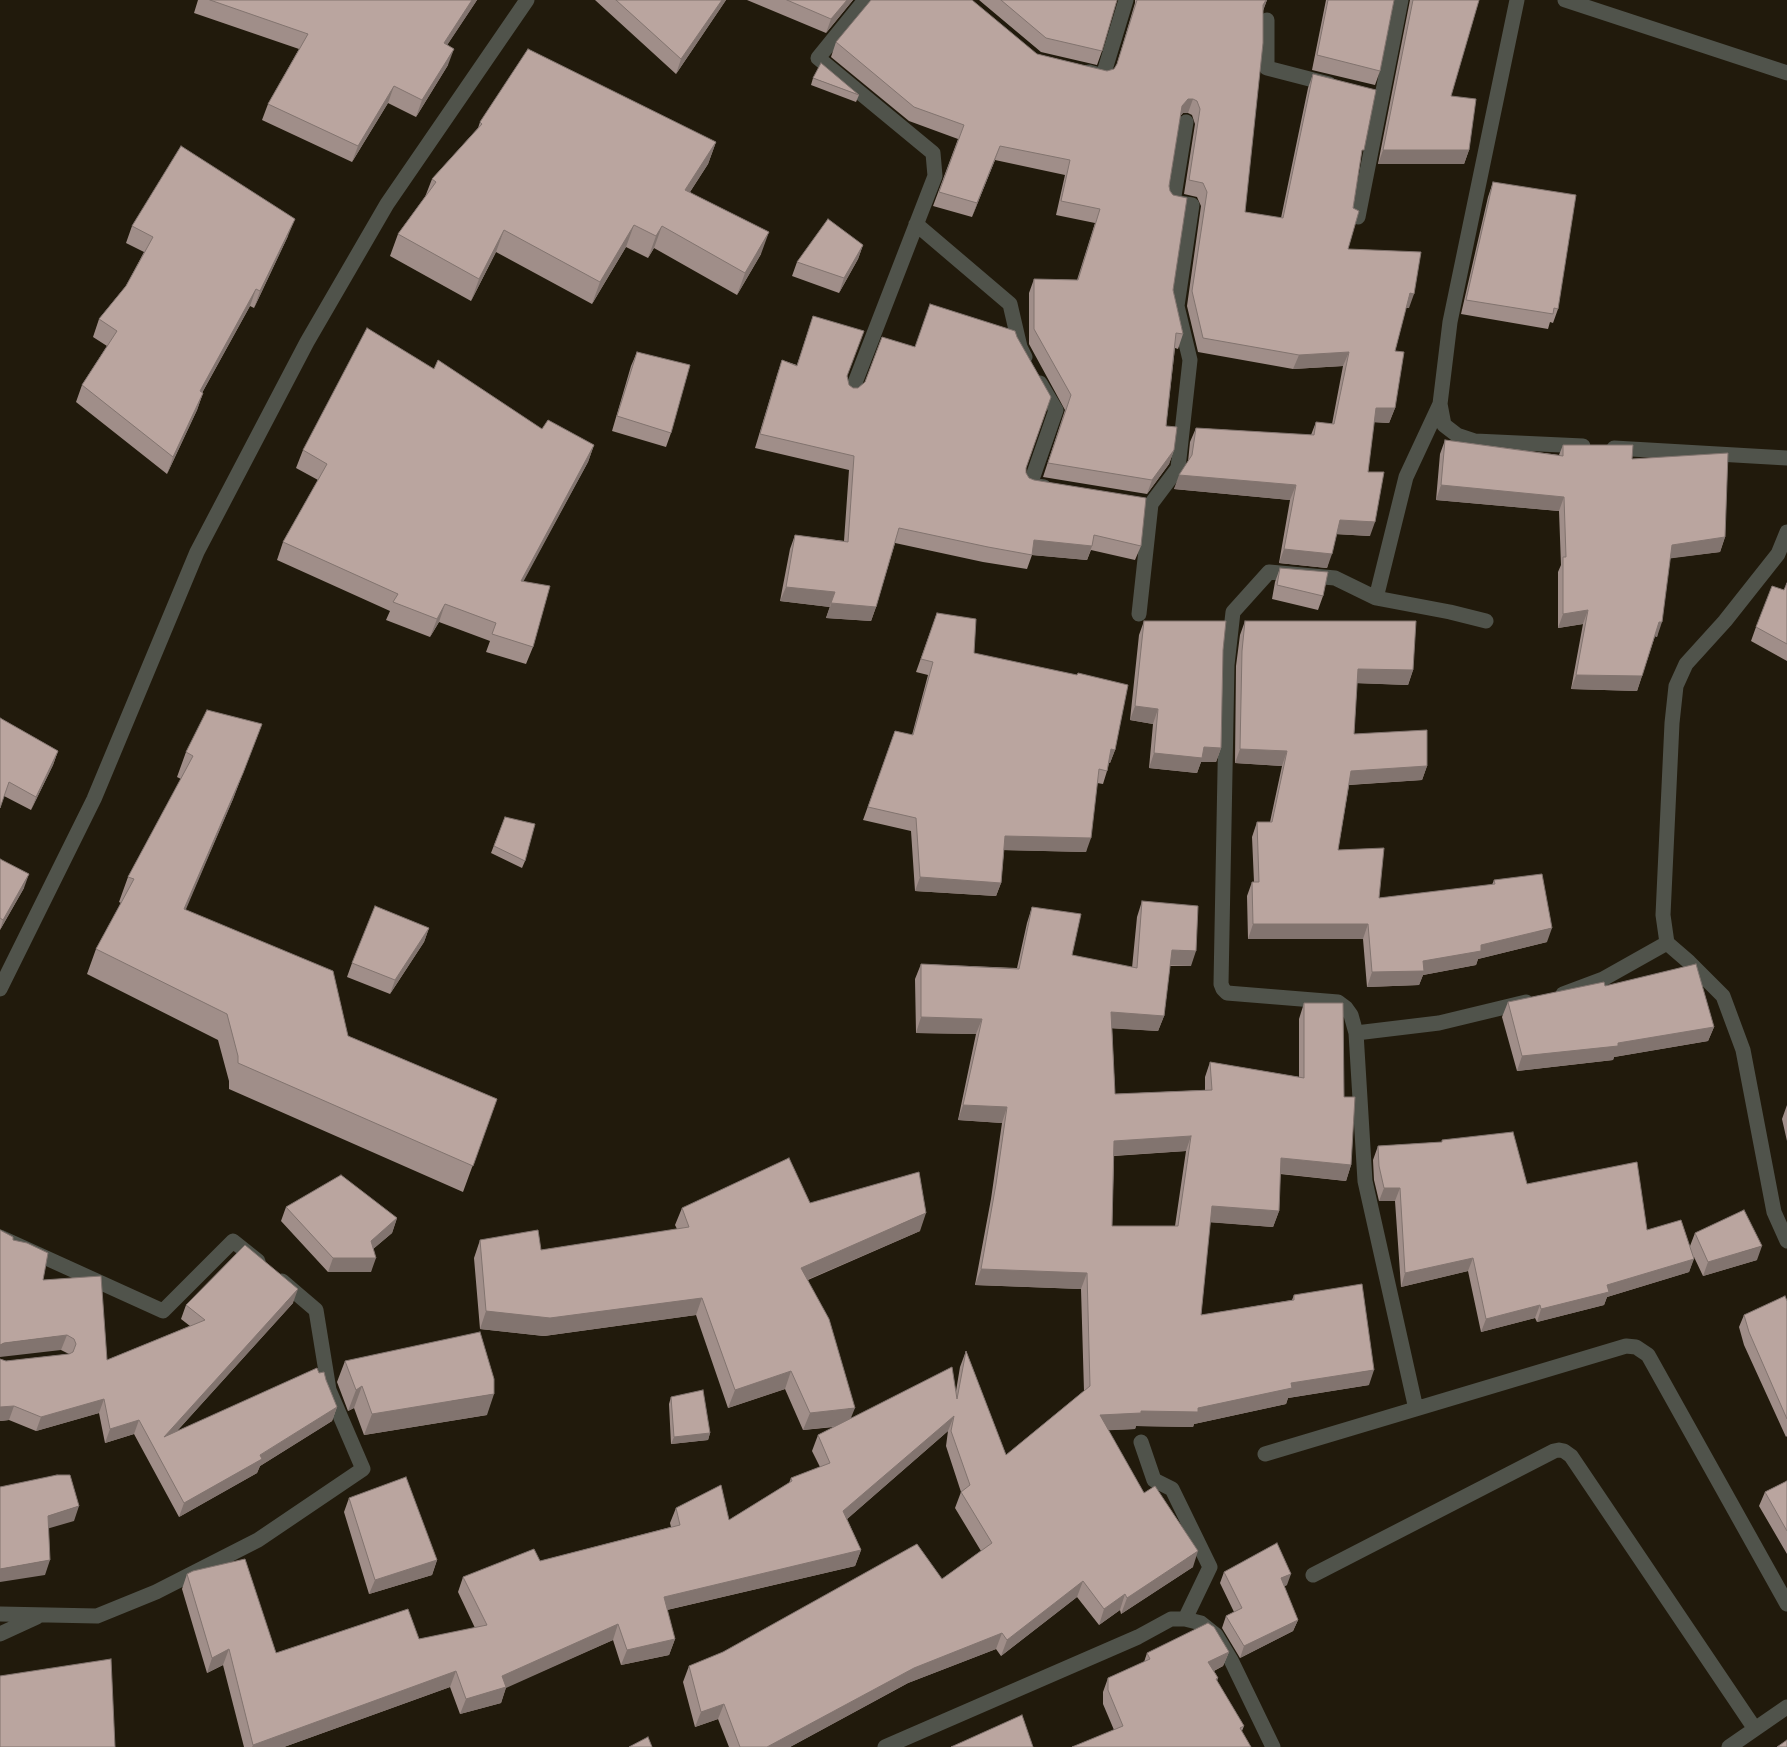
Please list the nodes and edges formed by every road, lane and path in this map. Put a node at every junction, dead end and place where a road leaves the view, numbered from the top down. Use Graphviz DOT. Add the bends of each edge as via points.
graph roads {
  1 [pos="527,0"];
  2 [pos="865,0"];
  3 [pos="1126,0"];
  4 [pos="1401,0"];
  5 [pos="1517,0"];
  6 [pos="1565,0"];
  7 [pos="1267,20"];
  8 [pos="1075,69"];
  9 [pos="1787,73"];
  10 [pos="1343,87"];
  11 [pos="1186,122"];
  12 [pos="1358,217"];
  13 [pos="916,224"];
  14 [pos="851,393"];
  15 [pos="1440,404"];
  16 [pos="1787,458"];
  17 [pos="1058,489"];
  18 [pos="1132,501"];
  19 [pos="1151,504"];
  20 [pos="1787,532"];
  21 [pos="1376,598"];
  22 [pos="1139,614"];
  23 [pos="1486,621"];
  24 [pos="1667,943"];
  25 [pos="0,989"];
  26 [pos="1356,1033"];
  27 [pos="0,1237"];
  28 [pos="1787,1241"];
  29 [pos="1416,1409"];
  30 [pos="1141,1442"];
  31 [pos="1265,1454"];
  32 [pos="1313,1575"];
  33 [pos="1787,1604"];
  34 [pos="0,1614"];
  35 [pos="41,1616"];
  36 [pos="1185,1619"];
  37 [pos="0,1634"];
  38 [pos="1787,1707"];
  39 [pos="1755,1729"];
  40 [pos="884,1747"];
  41 [pos="1274,1747"];
  42 [pos="1729,1747"];
  1 -- 25 [label="street" via="387,204 307,342 197,552 94,799"];
  2 -- 13 [label="street" via="818,58 933,153 935,176"];
  3 -- 8 [label="street" via="1103,76"];
  4 -- 12 [label="street" via="1377,95"];
  5 -- 15 [label="street" via="1450,322"];
  6 -- 9 [label="street"];
  7 -- 10 [label="street" via="1267,68"];
  11 -- 19 [label="street" via="1172,202 1192,205 1177,306 1190,360 1178,468"];
  13 -- 14 [label="street"];
  13 -- 17 [label="street" via="1010,304 1020,347 1056,410 1030,485"];
  15 -- 16 [label="street" via="1444,425 1475,441"];
  15 -- 21 [label="street" via="1406,477"];
  18 -- 19 [label="street"];
  19 -- 22 [label="street"];
  20 -- 24 [label="street" via="1778,554 1686,664 1676,686 1663,915"];
  21 -- 23 [label="street"];
  21 -- 26 [label="street" via="1335,578 1269,572 1233,612 1227,665 1221,984 1227,992 1338,1002 1351,1015"];
  24 -- 26 [label="street" via="1602,979 1548,997 1439,1023"];
  24 -- 28 [label="street" via="1723,996 1743,1050 1774,1212"];
  26 -- 29 [label="street" via="1365,1181"];
  27 -- 35 [label="street" via="163,1311 233,1240 316,1310 329,1390 364,1469 258,1540 156,1592 97,1616"];
  29 -- 31 [label="street"];
  29 -- 33 [label="street" via="1626,1346 1642,1350 1648,1355"];
  30 -- 36 [label="street" via="1154,1480 1172,1489 1210,1568"];
  32 -- 39 [label="street" via="1554,1451 1564,1451 1571,1456"];
  34 -- 35 [label="street"];
  35 -- 37 [label="street"];
  36 -- 40 [label="street" via="1170,1619"];
  36 -- 41 [label="street" via="1201,1623 1216,1635"];
  38 -- 39 [label="street"];
  39 -- 42 [label="street"];
}
